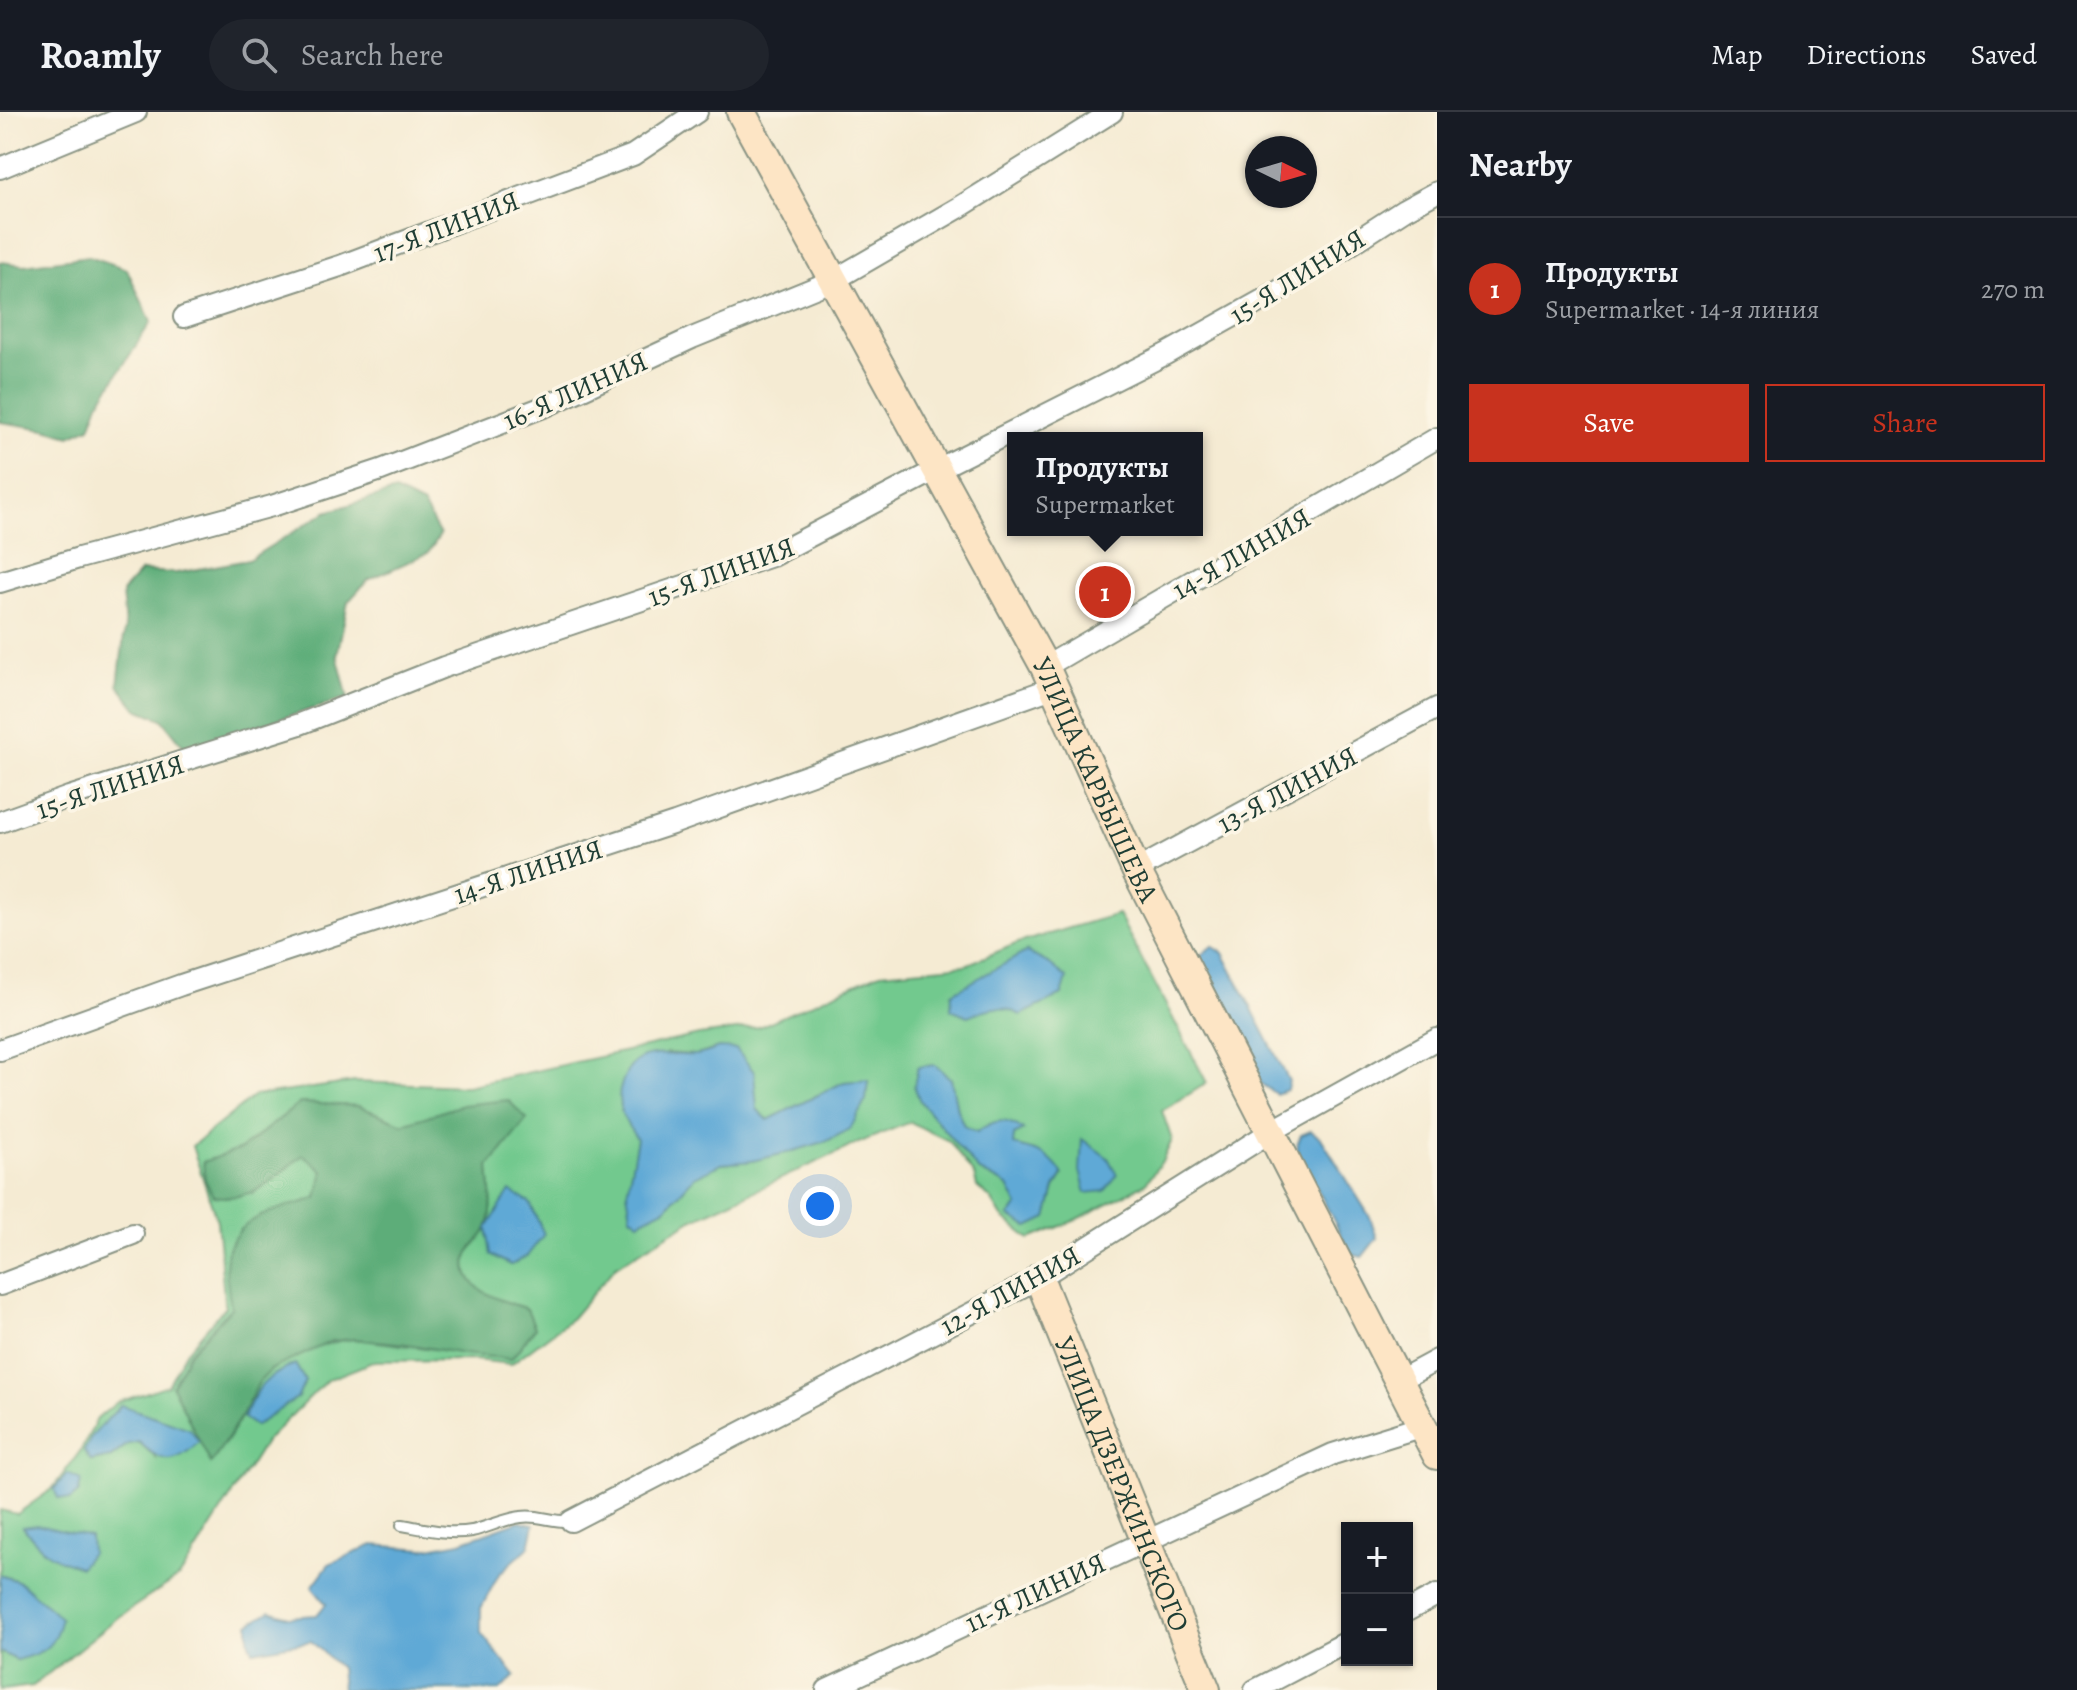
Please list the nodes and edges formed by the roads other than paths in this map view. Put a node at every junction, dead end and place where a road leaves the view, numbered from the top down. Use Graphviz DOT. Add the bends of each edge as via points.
graph roads {
  1 [pos="136,112"];
  2 [pos="697,112"];
  3 [pos="741,112"];
  4 [pos="1112,112"];
  5 [pos="0,168"];
  6 [pos="1437,192"];
  7 [pos="834,280"];
  8 [pos="184,317"];
  9 [pos="1011,432"];
  10 [pos="1007,434"];
  11 [pos="1437,438"];
  12 [pos="936,470"];
  13 [pos="0,582"];
  14 [pos="1050,677"];
  15 [pos="1437,708"];
  16 [pos="0,822"];
  17 [pos="1136,870"];
  18 [pos="1437,1039"];
  19 [pos="0,1050"];
  20 [pos="1272,1131"];
  21 [pos="133,1234"];
  22 [pos="1039,1278"];
  23 [pos="0,1285"];
  24 [pos="1437,1360"];
  25 [pos="1400,1380"];
  26 [pos="1423,1426"];
  27 [pos="1437,1455"];
  28 [pos="571,1521"];
  29 [pos="402,1525"];
  30 [pos="1147,1540"];
  31 [pos="1437,1595"];
  32 [pos="1413,1608"];
  33 [pos="1341,1645"];
  34 [pos="827,1690"];
  35 [pos="1206,1690"];
  36 [pos="1255,1690"];
  1 -- 5 [label="street"];
  2 -- 8 [label="street, 17-Я ЛИНИЯ" via="633,155 340,266"];
  3 -- 7 [label="main road, УЛИЦА КАРБЫШЕВА"];
  4 -- 7 [label="street, 16-Я ЛИНИЯ"];
  6 -- 9 [label="street, 15-Я ЛИНИЯ" via="1277,292"];
  7 -- 12 [label="main road, УЛИЦА КАРБЫШЕВА"];
  7 -- 13 [label="street, 16-Я ЛИНИЯ" via="546,406 381,470"];
  10 -- 12 [label="street, 15-Я ЛИНИЯ"];
  11 -- 14 [label="street, 14-Я ЛИНИЯ"];
  12 -- 14 [label="main road, УЛИЦА КАРБЫШЕВА"];
  12 -- 16 [label="street, 15-Я ЛИНИЯ" via="772,556 444,667 300,724"];
  14 -- 17 [label="main road, УЛИЦА КАРБЫШЕВА"];
  14 -- 19 [label="street, 14-Я ЛИНИЯ" via="675,823"];
  15 -- 17 [label="street, 13-Я ЛИНИЯ"];
  17 -- 20 [label="main road, УЛИЦА КАРБЫШЕВА"];
  18 -- 20 [label="street, 12-Я ЛИНИЯ"];
  20 -- 22 [label="street, 12-Я ЛИНИЯ"];
  20 -- 25 [label="main road, УЛИЦА КАРБЫШЕВА"];
  21 -- 23 [label="street"];
  22 -- 28 [label="street, 12-Я ЛИНИЯ"];
  22 -- 30 [label="main road, УЛИЦА ДЗЕРЖИНСКОГО"];
  24 -- 25 [label="street"];
  25 -- 26 [label="main road, УЛИЦА КАРБЫШЕВА"];
  26 -- 27 [label="main road, УЛИЦА КАРБЫШЕВА"];
  26 -- 30 [label="street, 11-Я ЛИНИЯ" via="1333,1454"];
  28 -- 29 [label="lane" via="539,1515 454,1533"];
  30 -- 34 [label="street, 11-Я ЛИНИЯ"];
  30 -- 35 [label="main road, УЛИЦА ДЗЕРЖИНСКОГО"];
  31 -- 32 [label="street"];
  33 -- 36 [label="street"];
}
